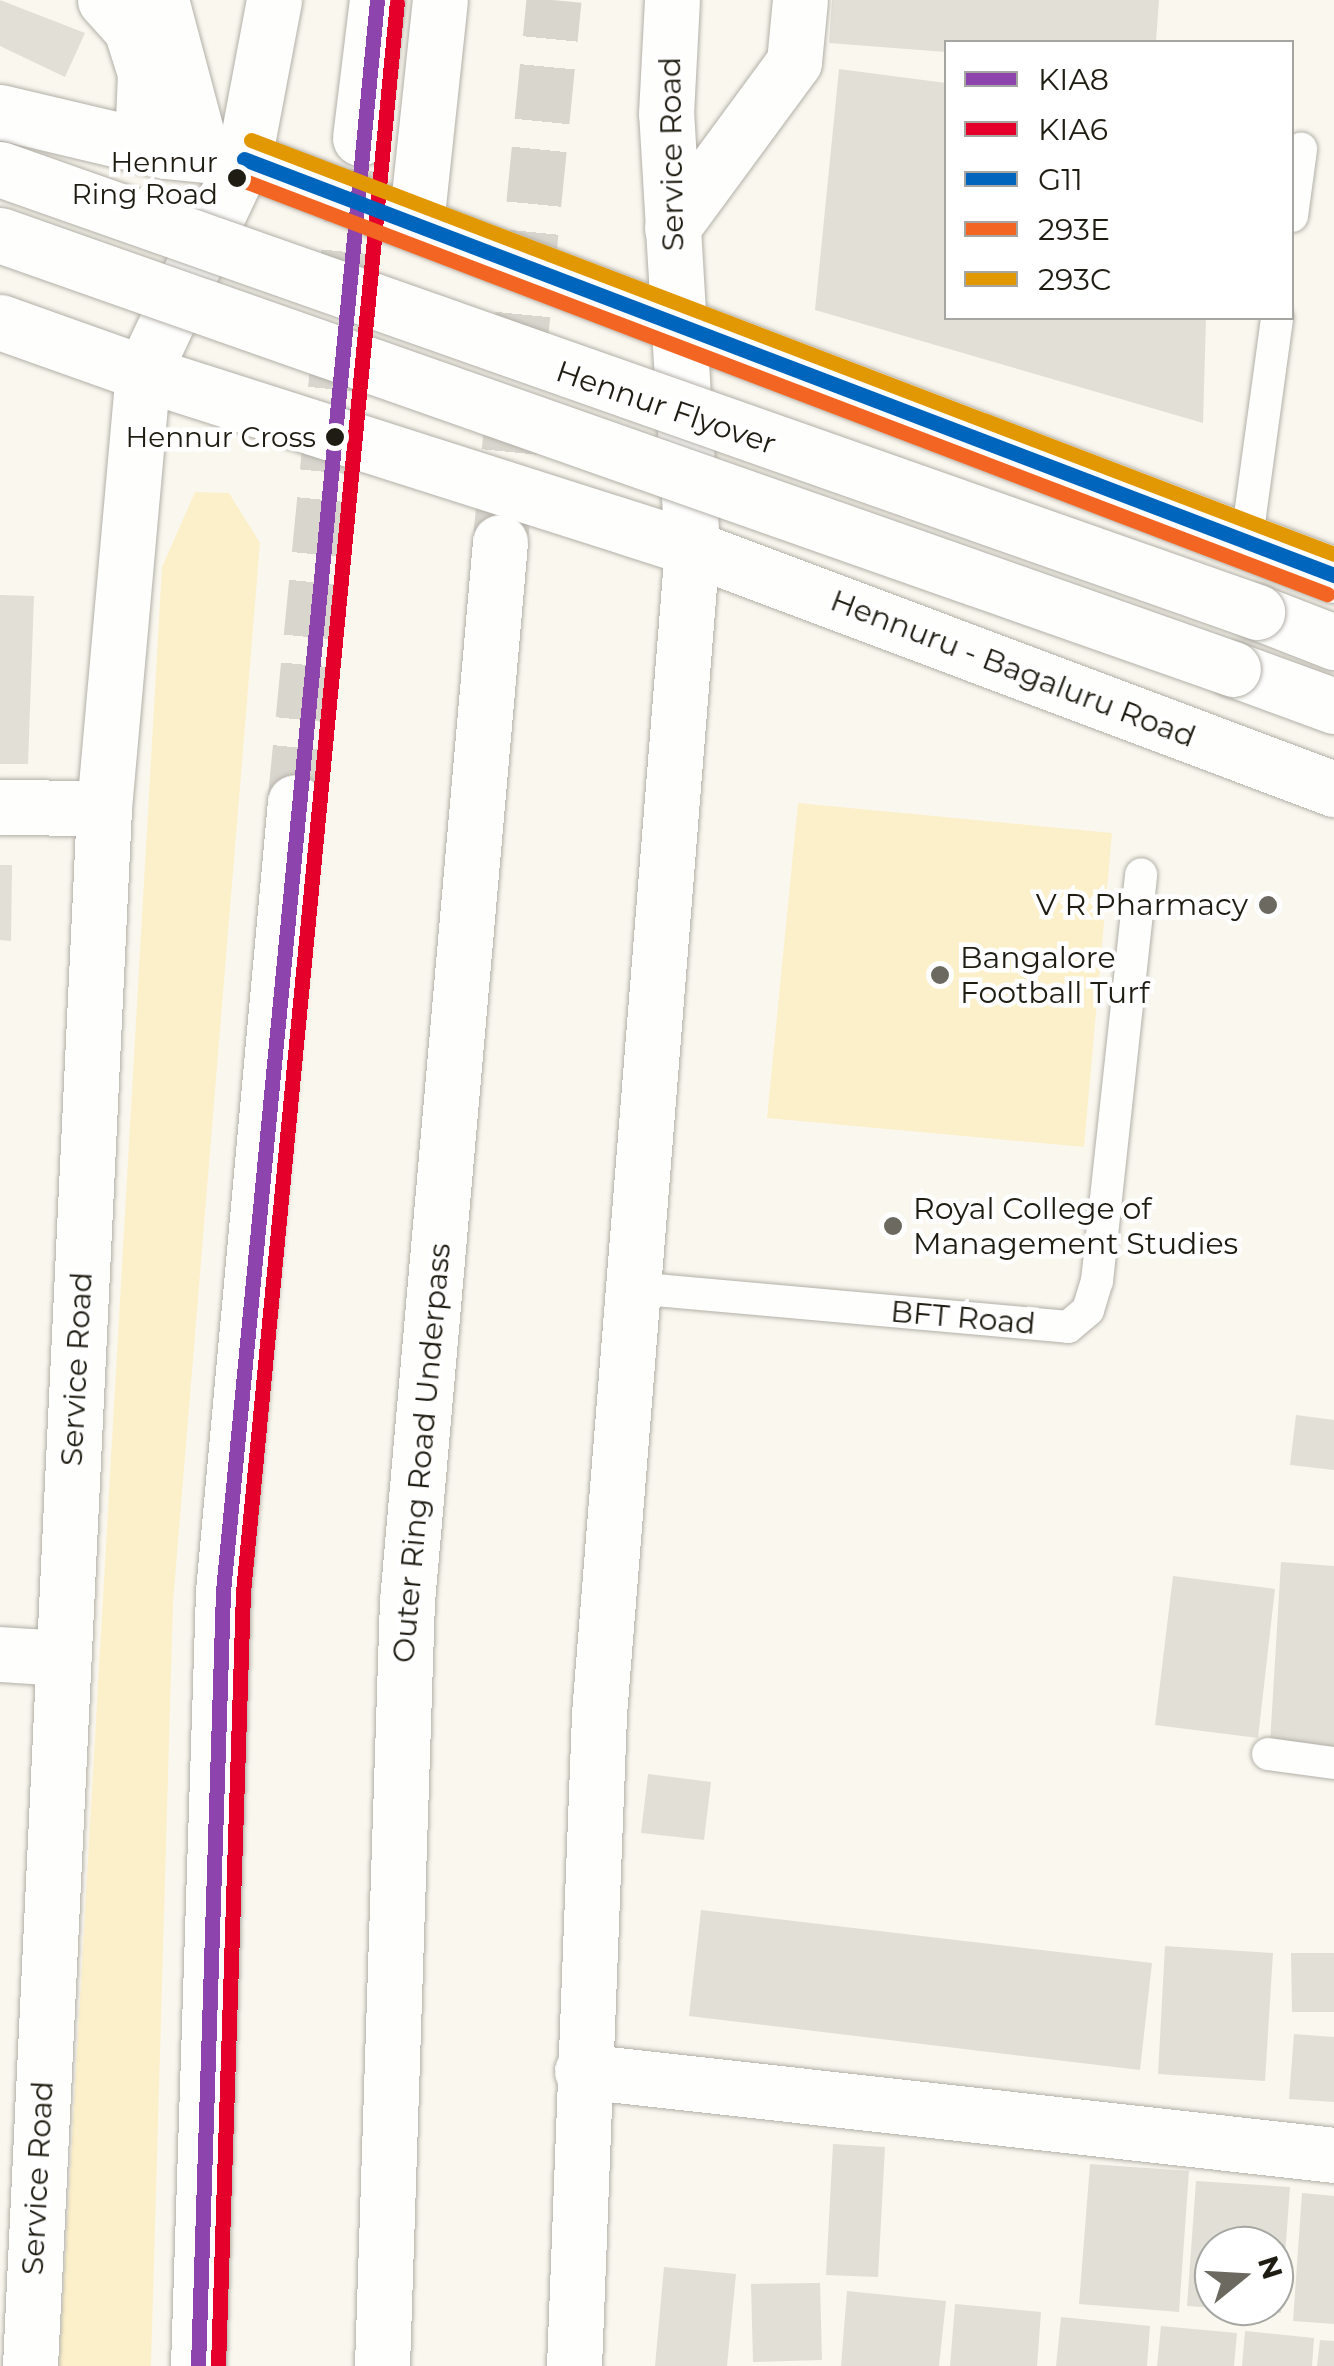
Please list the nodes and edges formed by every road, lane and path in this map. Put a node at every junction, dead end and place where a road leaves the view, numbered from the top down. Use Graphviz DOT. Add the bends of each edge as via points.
graph roads {
  1 [pos="104,0"];
  2 [pos="161,0"];
  3 [pos="274,0"];
  4 [pos="376,0"];
  5 [pos="440,0"];
  6 [pos="672,0"];
  7 [pos="800,0"];
  8 [pos="0,112"];
  9 [pos="360,138"];
  10 [pos="142,145"];
  11 [pos="1301,149"];
  12 [pos="223,156"];
  13 [pos="0,169"];
  14 [pos="1294,201"];
  15 [pos="416,224"];
  16 [pos="672,228"];
  17 [pos="0,235"];
  18 [pos="677,320"];
  19 [pos="1277,320"];
  20 [pos="0,322"];
  21 [pos="144,374"];
  22 [pos="500,542"];
  23 [pos="1246,545"];
  24 [pos="692,548"];
  25 [pos="1334,575"];
  26 [pos="1334,642"];
  27 [pos="1334,706"];
  28 [pos="1334,790"];
  29 [pos="295,802"];
  30 [pos="0,807"];
  31 [pos="104,808"];
  32 [pos="1141,874"];
  33 [pos="633,1288"];
  34 [pos="0,1654"];
  35 [pos="63,1658"];
  36 [pos="1268,1754"];
  37 [pos="1334,1763"];
  38 [pos="582,2071"];
  39 [pos="1334,2155"];
  40 [pos="30,2366"];
  41 [pos="198,2366"];
  42 [pos="382,2366"];
  43 [pos="574,2366"];
  1 -- 10 [label="main road" via="130,29 145,73"];
  2 -- 12 [label="main road"];
  3 -- 12 [label="main road"];
  4 -- 9 [label="main road"];
  5 -- 15 [label="main road"];
  6 -- 16 [label="main road, Service Road"];
  7 -- 16 [label="main road" via="794,62"];
  8 -- 10 [label="main road"];
  10 -- 12 [label="main road"];
  11 -- 14 [label="lane"];
  12 -- 15 [label="main road"];
  12 -- 21 [label="main road, Service Road"];
  13 -- 26 [label="main road, Hennur Flyover, bridge"];
  15 -- 18 [label="main road"];
  16 -- 18 [label="main road, Service Road"];
  17 -- 27 [label="main road, Hennur Flyover, bridge"];
  18 -- 23 [label="main road"];
  18 -- 24 [label="main road, Service Road"];
  19 -- 23 [label="lane"];
  20 -- 21 [label="main road, Hennuru - Bagaluru Road"];
  21 -- 24 [label="main road, Hennuru - Bagaluru Road"];
  21 -- 31 [label="main road, Service Road"];
  22 -- 42 [label="main road, Outer Ring Road Underpass" via="407,1601"];
  23 -- 25 [label="main road"];
  24 -- 28 [label="main road, Hennuru - Bagaluru Road"];
  24 -- 33 [label="main road, Service Road"];
  29 -- 41 [label="main road" via="223,1591"];
  30 -- 31 [label="main road"];
  31 -- 35 [label="main road, Service Road"];
  32 -- 33 [label="lane, BFT Road" via="1098,1282 1088,1310 1068,1328"];
  33 -- 38 [label="main road, Service Road"];
  34 -- 35 [label="main road"];
  35 -- 40 [label="main road, Service Road"];
  36 -- 37 [label="lane"];
  38 -- 39 [label="main road"];
  38 -- 43 [label="main road, Service Road"];
}
